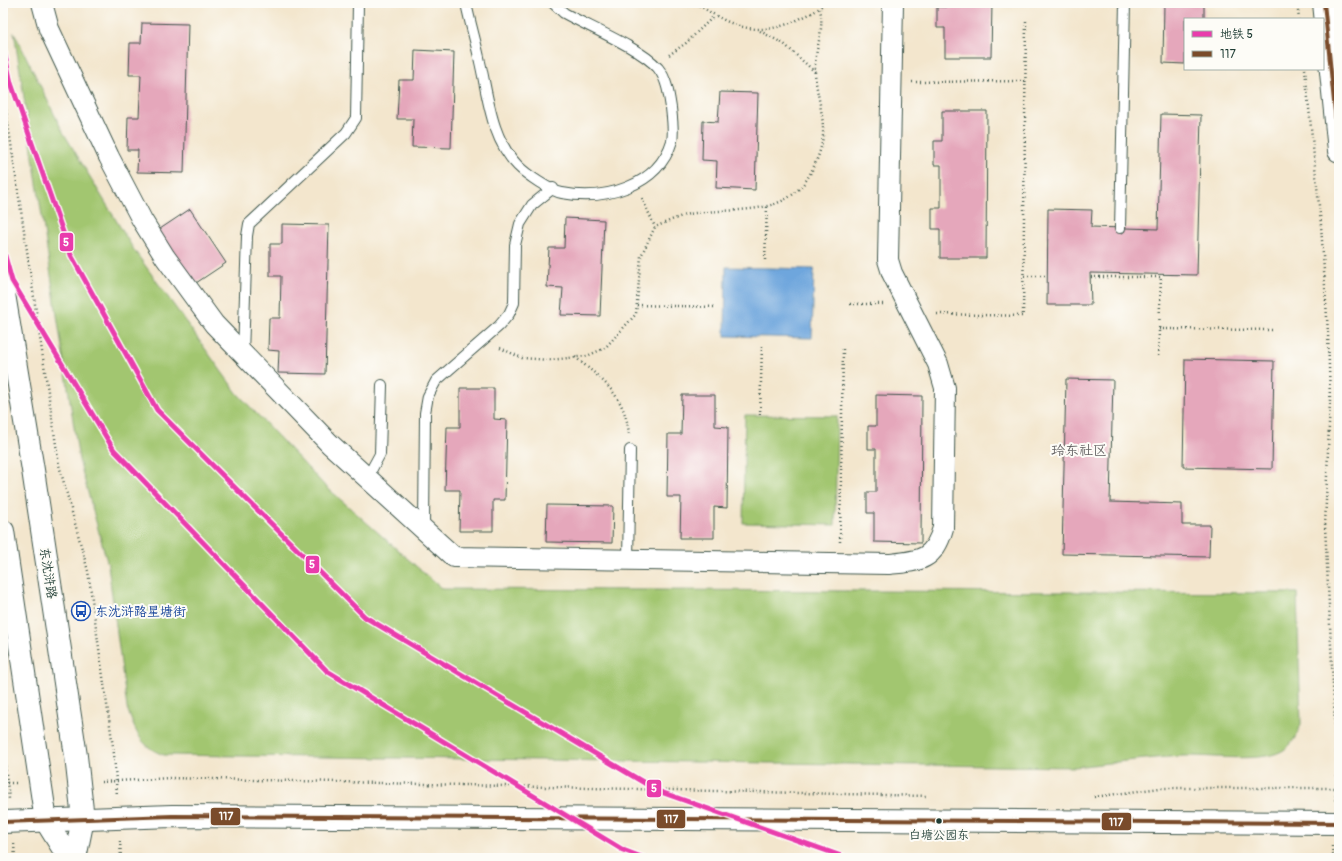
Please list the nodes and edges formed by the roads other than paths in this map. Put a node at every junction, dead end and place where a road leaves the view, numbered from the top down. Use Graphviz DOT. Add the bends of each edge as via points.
graph roads {
  1 [pos="42,3"];
  2 [pos="358,3"];
  3 [pos="466,3"];
  4 [pos="553,3"];
  5 [pos="893,3"];
  6 [pos="1125,3"];
  7 [pos="1324,3"];
  8 [pos="1339,151"];
  9 [pos="553,188"];
  10 [pos="1120,228"];
  11 [pos="3,288"];
  12 [pos="243,355"];
  13 [pos="382,385"];
  14 [pos="630,450"];
  15 [pos="367,478"];
  16 [pos="424,530"];
  17 [pos="3,532"];
  18 [pos="628,560"];
  19 [pos="83,819"];
  20 [pos="46,821"];
  21 [pos="3,822"];
  22 [pos="1335,823"];
  23 [pos="69,858"];
  24 [pos="75,858"];
  1 -- 12 [label="street" via="49,29 142,220 165,257 214,324"];
  2 -- 12 [label="lane" via="356,118 346,133 249,224"];
  3 -- 9 [label="lane" via="490,111 504,146 518,165 537,180"];
  4 -- 9 [label="lane" via="564,13 647,57 659,70 668,90 672,113 672,140 654,172 616,192 560,193"];
  5 -- 18 [label="street" via="888,260 938,364 945,388 943,528 939,542 932,553 920,560 889,564"];
  6 -- 10 [label="lane"];
  7 -- 8 [label="main road"];
  9 -- 16 [label="lane" via="532,205 520,224 515,245 514,303 509,314 499,326 436,380 428,396 425,413"];
  11 -- 19 [label="main road, 东沈浒路" via="34,478"];
  12 -- 15 [label="street" via="304,420"];
  13 -- 15 [label="lane" via="380,454"];
  14 -- 18 [label="lane"];
  15 -- 16 [label="street"];
  16 -- 18 [label="street" via="454,557"];
  17 -- 20 [label="main road"];
  19 -- 20 [label="main road"];
  19 -- 22 [label="main road" via="119,817"];
  19 -- 24 [label="main road, 东沈浒路"];
  20 -- 21 [label="main road"];
  20 -- 23 [label="main road"];
}
